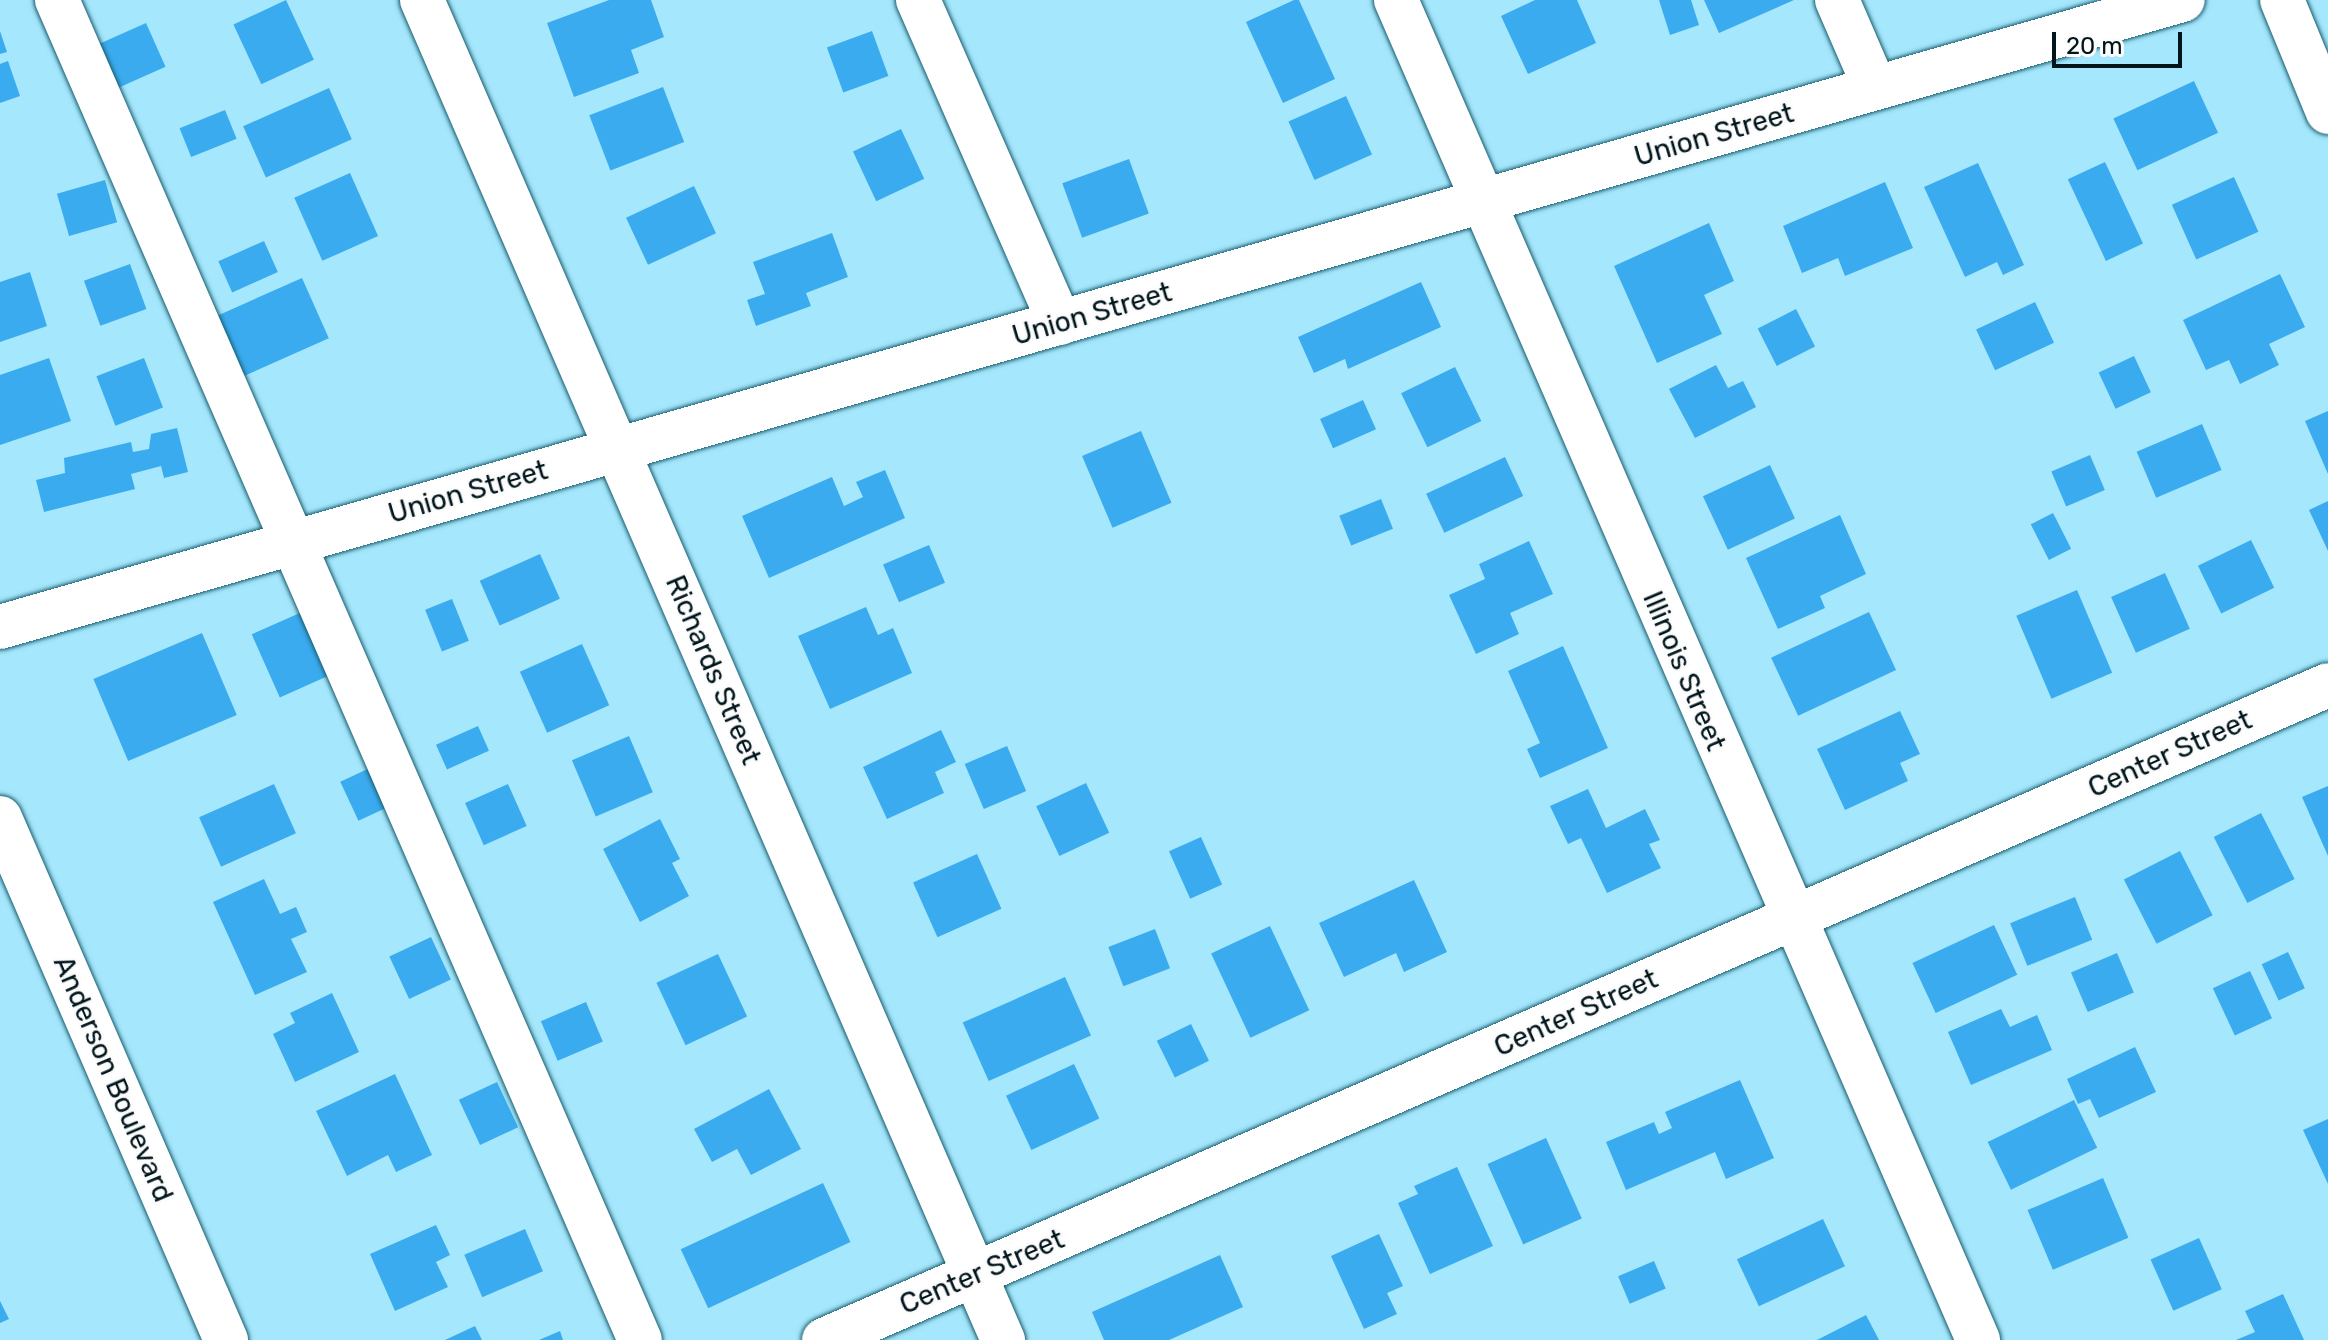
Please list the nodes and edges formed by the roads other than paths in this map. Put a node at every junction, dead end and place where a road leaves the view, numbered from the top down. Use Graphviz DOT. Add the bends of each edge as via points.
graph roads {
  1 [pos="57,0"];
  2 [pos="422,0"];
  3 [pos="918,0"];
  4 [pos="1396,0"];
  5 [pos="1837,0"];
  6 [pos="2183,0"];
  7 [pos="2282,0"];
  8 [pos="1875,88"];
  9 [pos="2328,112"];
  10 [pos="1481,203"];
  11 [pos="1060,323"];
  12 [pos="618,449"];
  13 [pos="294,542"];
  14 [pos="0,627"];
  15 [pos="2328,685"];
  16 [pos="0,818"];
  17 [pos="1792,919"];
  18 [pos="975,1275"];
  19 [pos="226,1340"];
  20 [pos="640,1340"];
  21 [pos="824,1340"];
  22 [pos="1003,1340"];
  23 [pos="1978,1340"];
  1 -- 13 [label="street"];
  2 -- 12 [label="street, Richards Street"];
  3 -- 11 [label="street"];
  4 -- 10 [label="street, Illinois Street"];
  5 -- 8 [label="street"];
  6 -- 8 [label="street, Union Street"];
  7 -- 9 [label="street"];
  8 -- 10 [label="street, Union Street"];
  10 -- 11 [label="street, Union Street"];
  10 -- 17 [label="street, Illinois Street"];
  11 -- 12 [label="street, Union Street"];
  12 -- 13 [label="street, Union Street"];
  12 -- 18 [label="street, Richards Street"];
  13 -- 14 [label="street, Union Street"];
  13 -- 20 [label="street"];
  15 -- 17 [label="street, Center Street"];
  16 -- 19 [label="street, Anderson Boulevard"];
  17 -- 18 [label="street, Center Street"];
  17 -- 23 [label="street, Illinois Street"];
  18 -- 21 [label="street, Center Street"];
  18 -- 22 [label="street, Richards Street"];
}
